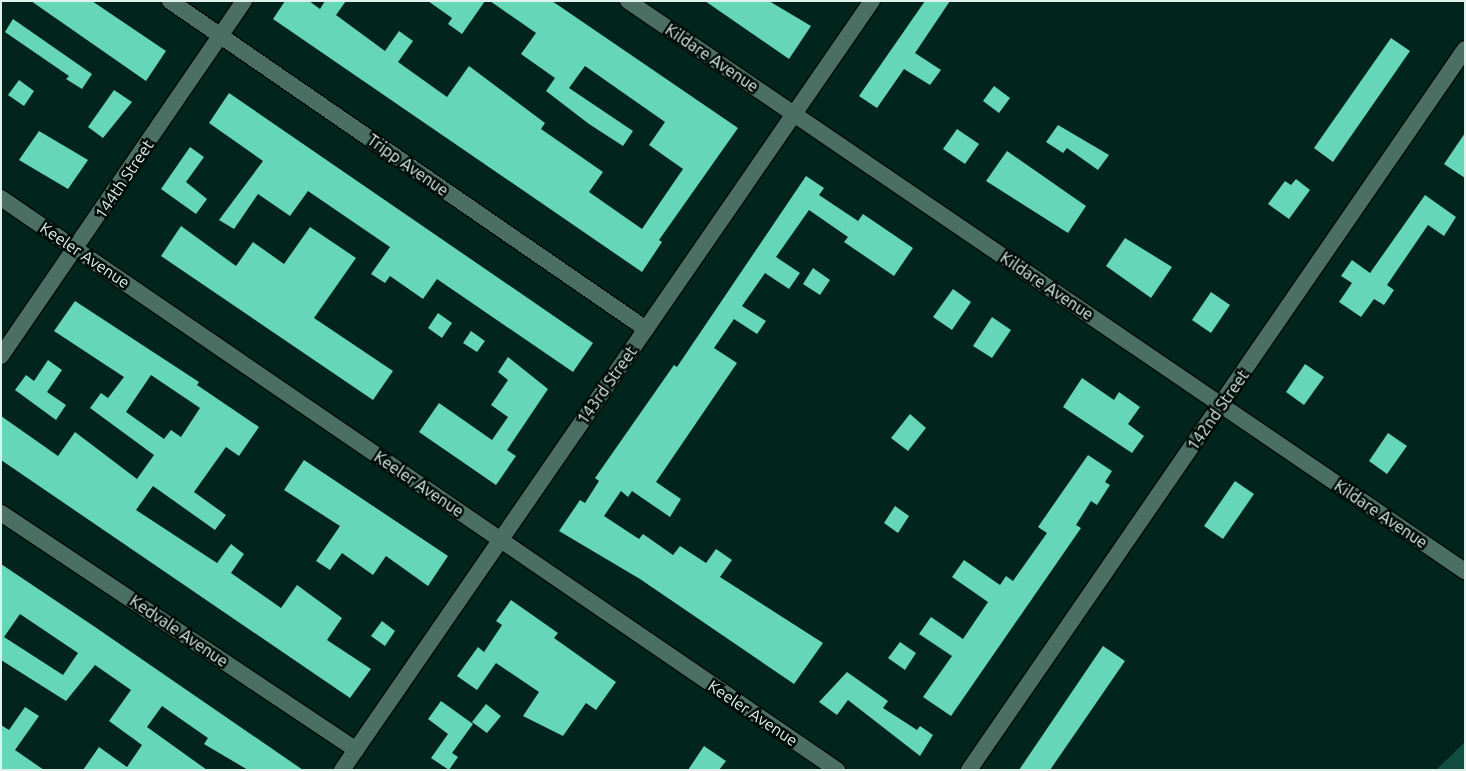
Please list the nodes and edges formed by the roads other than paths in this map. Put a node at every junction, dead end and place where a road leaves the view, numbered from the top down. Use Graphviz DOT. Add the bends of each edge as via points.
graph roads {
  1 [pos="170,1"];
  2 [pos="244,1"];
  3 [pos="628,1"];
  4 [pos="872,1"];
  5 [pos="220,36"];
  6 [pos="1465,49"];
  7 [pos="794,114"];
  8 [pos="1,198"];
  9 [pos="76,249"];
  10 [pos="646,329"];
  11 [pos="1,356"];
  12 [pos="1221,405"];
  13 [pos="1,513"];
  14 [pos="500,540"];
  15 [pos="1465,571"];
  16 [pos="356,750"];
  17 [pos="342,770"];
  18 [pos="837,770"];
  19 [pos="969,770"];
  1 -- 5 [label="street, Tripp Avenue"];
  2 -- 5 [label="street, 144th Street"];
  3 -- 7 [label="street, Kildare Avenue"];
  4 -- 7 [label="street, 143rd Street"];
  5 -- 9 [label="street, 144th Street"];
  5 -- 10 [label="street, Tripp Avenue"];
  6 -- 12 [label="street, 142nd Street"];
  7 -- 10 [label="street, 143rd Street"];
  7 -- 12 [label="street, Kildare Avenue"];
  8 -- 9 [label="street, Keeler Avenue"];
  9 -- 11 [label="street, 144th Street"];
  9 -- 14 [label="street, Keeler Avenue"];
  10 -- 14 [label="street, 143rd Street"];
  12 -- 15 [label="street, Kildare Avenue"];
  12 -- 19 [label="street, 142nd Street"];
  13 -- 16 [label="street, Kedvale Avenue"];
  14 -- 16 [label="street, 143rd Street"];
  14 -- 18 [label="street, Keeler Avenue"];
  16 -- 17 [label="street, 143rd Street"];
}
